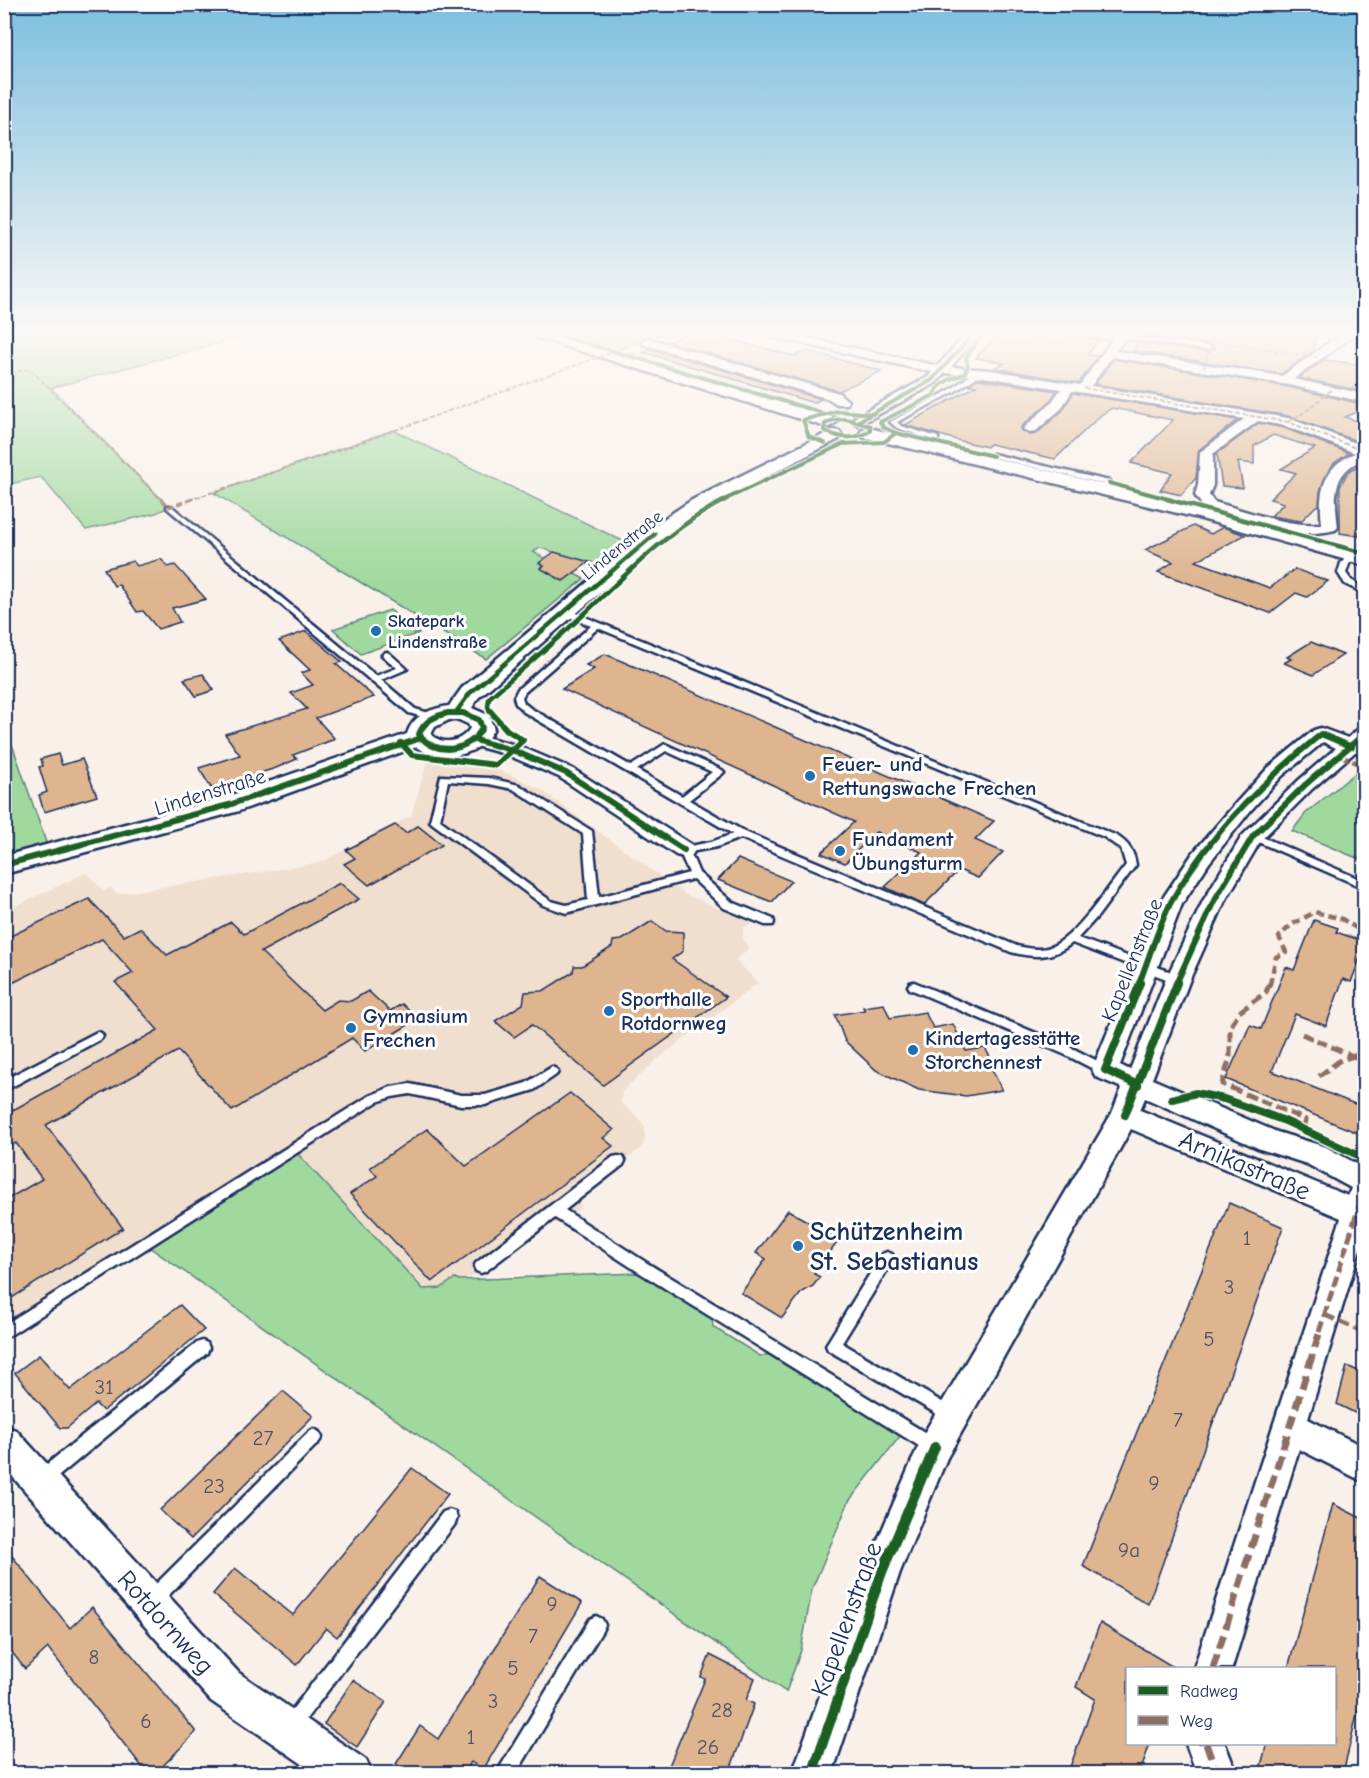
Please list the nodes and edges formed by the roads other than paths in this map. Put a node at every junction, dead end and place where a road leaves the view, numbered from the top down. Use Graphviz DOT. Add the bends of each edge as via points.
graph roads {
  1 [pos="797,417"];
  2 [pos="879,417"];
  3 [pos="902,417"];
  4 [pos="1044,417"];
  5 [pos="1255,417"];
  6 [pos="1261,417"];
  7 [pos="864,427"];
  8 [pos="831,428"];
  9 [pos="1030,429"];
  10 [pos="925,446"];
  11 [pos="1365,452"];
  12 [pos="993,456"];
  13 [pos="1101,489"];
  14 [pos="169,507"];
  15 [pos="1359,557"];
  16 [pos="1365,591"];
  17 [pos="565,612"];
  18 [pos="597,625"];
  19 [pos="386,655"];
  20 [pos="374,680"];
  21 [pos="436,723"];
  22 [pos="475,740"];
  23 [pos="1360,744"];
  24 [pos="631,770"];
  25 [pos="682,800"];
  26 [pos="741,834"];
  27 [pos="1253,836"];
  28 [pos="684,850"];
  29 [pos="4,865"];
  30 [pos="695,875"];
  31 [pos="1365,885"];
  32 [pos="594,902"];
  33 [pos="769,922"];
  34 [pos="1071,939"];
  35 [pos="1147,968"];
  36 [pos="1178,979"];
  37 [pos="914,986"];
  38 [pos="97,1036"];
  39 [pos="1104,1070"];
  40 [pos="552,1072"];
  41 [pos="1138,1085"];
  42 [pos="4,1086"];
  43 [pos="1125,1114"];
  44 [pos="618,1161"];
  45 [pos="1365,1181"];
  46 [pos="1362,1206"];
  47 [pos="554,1210"];
  48 [pos="887,1258"];
  49 [pos="481,1267"];
  50 [pos="4,1333"];
  51 [pos="202,1348"];
  52 [pos="952,1416"];
  53 [pos="1289,1428"];
  54 [pos="314,1437"];
  55 [pos="4,1442"];
  56 [pos="935,1447"];
  57 [pos="1365,1465"];
  58 [pos="39,1481"];
  59 [pos="450,1518"];
  60 [pos="148,1604"];
  61 [pos="596,1625"];
  62 [pos="1213,1667"];
  63 [pos="288,1730"];
  64 [pos="1207,1745"];
  65 [pos="352,1773"];
  66 [pos="505,1773"];
  67 [pos="812,1773"];
  68 [pos="1217,1773"];
  1 -- 8 [label="street"];
  2 -- 7 [label="street"];
  3 -- 10 [label="lane" via="893,422 936,438"];
  4 -- 9 [label="street"];
  5 -- 11 [label="street" via="1207,452 1206,490 1202,495 1205,502 1305,530 1325,530 1330,527 1326,502 1334,474"];
  6 -- 11 [label="street" via="1288,422"];
  7 -- 8 [label="street" via="849,437"];
  7 -- 10 [label="street"];
  8 -- 17 [label="street, Lindenstraße" via="674,521"];
  10 -- 13 [label="street"];
  12 -- 13 [label="lane" via="1109,483"];
  13 -- 15 [label="street"];
  14 -- 20 [label="lane"];
  15 -- 16 [label="lane" via="1345,563 1342,573 1348,582"];
  17 -- 18 [label="lane"];
  17 -- 21 [label="street, Lindenstraße"];
  18 -- 24 [label="lane" via="518,697 527,710"];
  18 -- 34 [label="lane" via="1122,843 1130,853 1131,865"];
  19 -- 20 [label="lane" via="403,669"];
  20 -- 21 [label="lane" via="412,711"];
  21 -- 22 [label="street" via="469,715 479,720 482,728"];
  21 -- 22 [label="street" via="429,745 444,748"];
  21 -- 29 [label="street, Lindenstraße" via="264,795"];
  22 -- 28 [label="street" via="512,750 566,773"];
  23 -- 27 [label="street, Kapellenstraße" via="1305,785"];
  23 -- 35 [label="street, Kapellenstraße" via="1321,734 1275,772 1201,858 1171,903"];
  24 -- 25 [label="lane"];
  24 -- 25 [label="lane" via="665,747 719,771"];
  25 -- 26 [label="lane"];
  26 -- 28 [label="lane" via="713,845"];
  26 -- 34 [label="lane" via="1014,949 1054,951"];
  27 -- 31 [label="lane"];
  27 -- 36 [label="street, Kapellenstraße" via="1214,901"];
  28 -- 30 [label="lane"];
  30 -- 32 [label="lane"];
  30 -- 33 [label="lane" via="728,905"];
  32 -- 32 [label="lane" via="588,833 516,787 444,778 435,822 547,903 566,909"];
  34 -- 35 [label="lane"];
  35 -- 36 [label="lane"];
  35 -- 39 [label="street, Kapellenstraße"];
  36 -- 41 [label="street, Kapellenstraße"];
  37 -- 39 [label="lane"];
  38 -- 42 [label="lane"];
  39 -- 41 [label="street"];
  40 -- 50 [label="lane" via="530,1087 484,1100 461,1100 410,1089 373,1099"];
  41 -- 43 [label="street, Kapellenstraße"];
  41 -- 45 [label="street, Arnikastraße" via="1270,1142 1316,1155"];
  43 -- 46 [label="street, Arnikastraße"];
  43 -- 52 [label="street, Kapellenstraße"];
  44 -- 47 [label="lane"];
  46 -- 53 [label="street"];
  47 -- 49 [label="lane"];
  47 -- 56 [label="lane"];
  48 -- 52 [label="lane" via="833,1345"];
  51 -- 58 [label="lane"];
  52 -- 56 [label="street, Kapellenstraße"];
  53 -- 57 [label="street"];
  53 -- 62 [label="street"];
  54 -- 60 [label="lane"];
  55 -- 58 [label="street, Rotdornweg"];
  56 -- 67 [label="street, Kapellenstraße" via="882,1572"];
  58 -- 60 [label="street, Rotdornweg"];
  59 -- 63 [label="lane"];
  60 -- 63 [label="street, Rotdornweg" via="225,1687"];
  61 -- 66 [label="lane"];
  63 -- 65 [label="street, Rotdornweg"];
  64 -- 68 [label="street"];
}
